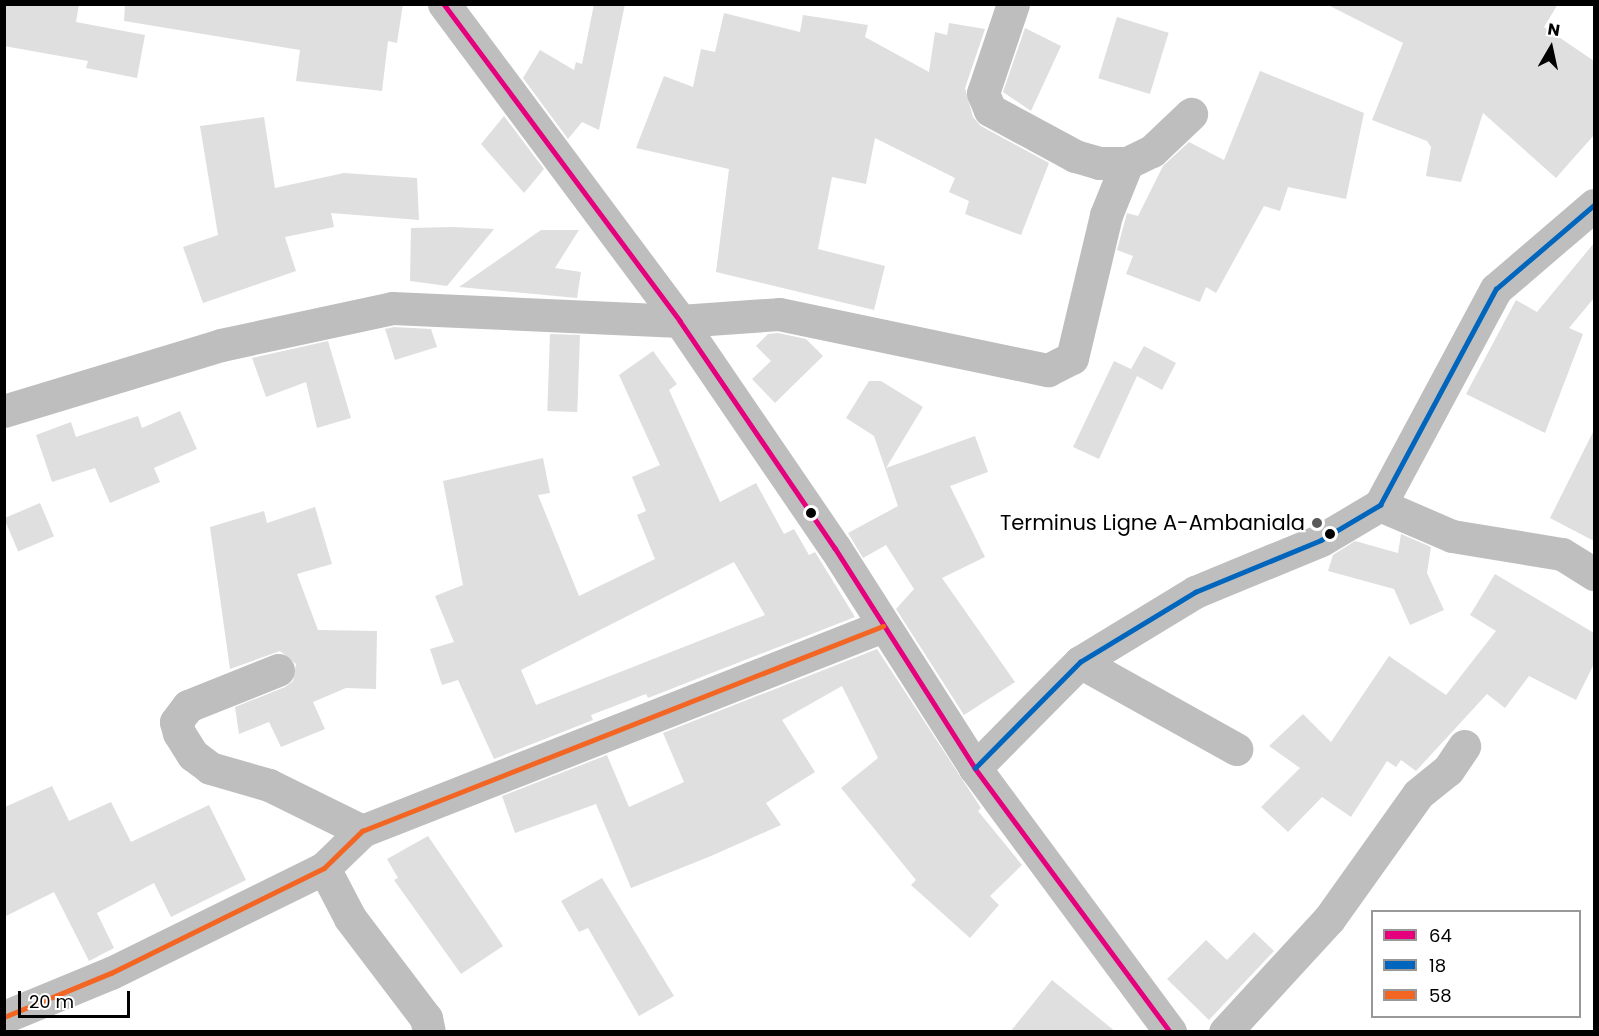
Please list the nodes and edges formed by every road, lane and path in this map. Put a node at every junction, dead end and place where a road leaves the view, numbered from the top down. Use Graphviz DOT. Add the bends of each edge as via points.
graph roads {
  1 [pos="444,4"];
  2 [pos="1013,4"];
  3 [pos="1191,114"];
  4 [pos="1127,163"];
  5 [pos="1594,205"];
  6 [pos="680,321"];
  7 [pos="4,411"];
  8 [pos="1380,505"];
  9 [pos="1594,574"];
  10 [pos="883,626"];
  11 [pos="1080,662"];
  12 [pos="278,670"];
  13 [pos="1464,746"];
  14 [pos="1236,749"];
  15 [pos="975,768"];
  16 [pos="362,831"];
  17 [pos="324,868"];
  18 [pos="4,1017"];
  19 [pos="429,1032"];
  20 [pos="1170,1032"];
  21 [pos="1225,1032"];
  1 -- 6 [label="street"];
  2 -- 4 [label="street" via="983,93 990,110 1075,156"];
  3 -- 4 [label="street" via="1152,151"];
  4 -- 6 [label="street" via="1106,214 1080,335 1072,358 1061,365 1033,368 779,314"];
  5 -- 8 [label="street" via="1496,289"];
  6 -- 7 [label="street" via="392,308 221,345"];
  6 -- 10 [label="street"];
  8 -- 9 [label="street" via="1452,536 1562,554"];
  8 -- 11 [label="street" via="1321,540 1195,592"];
  10 -- 15 [label="street"];
  10 -- 16 [label="street"];
  11 -- 14 [label="street"];
  11 -- 15 [label="street"];
  12 -- 16 [label="street" via="188,706 176,722 179,733 193,755 210,768 269,785"];
  13 -- 21 [label="street" via="1448,770 1418,794 1329,919"];
  15 -- 20 [label="street"];
  16 -- 17 [label="street"];
  17 -- 18 [label="street" via="111,973"];
  17 -- 19 [label="street" via="350,918 426,1018"];
}
